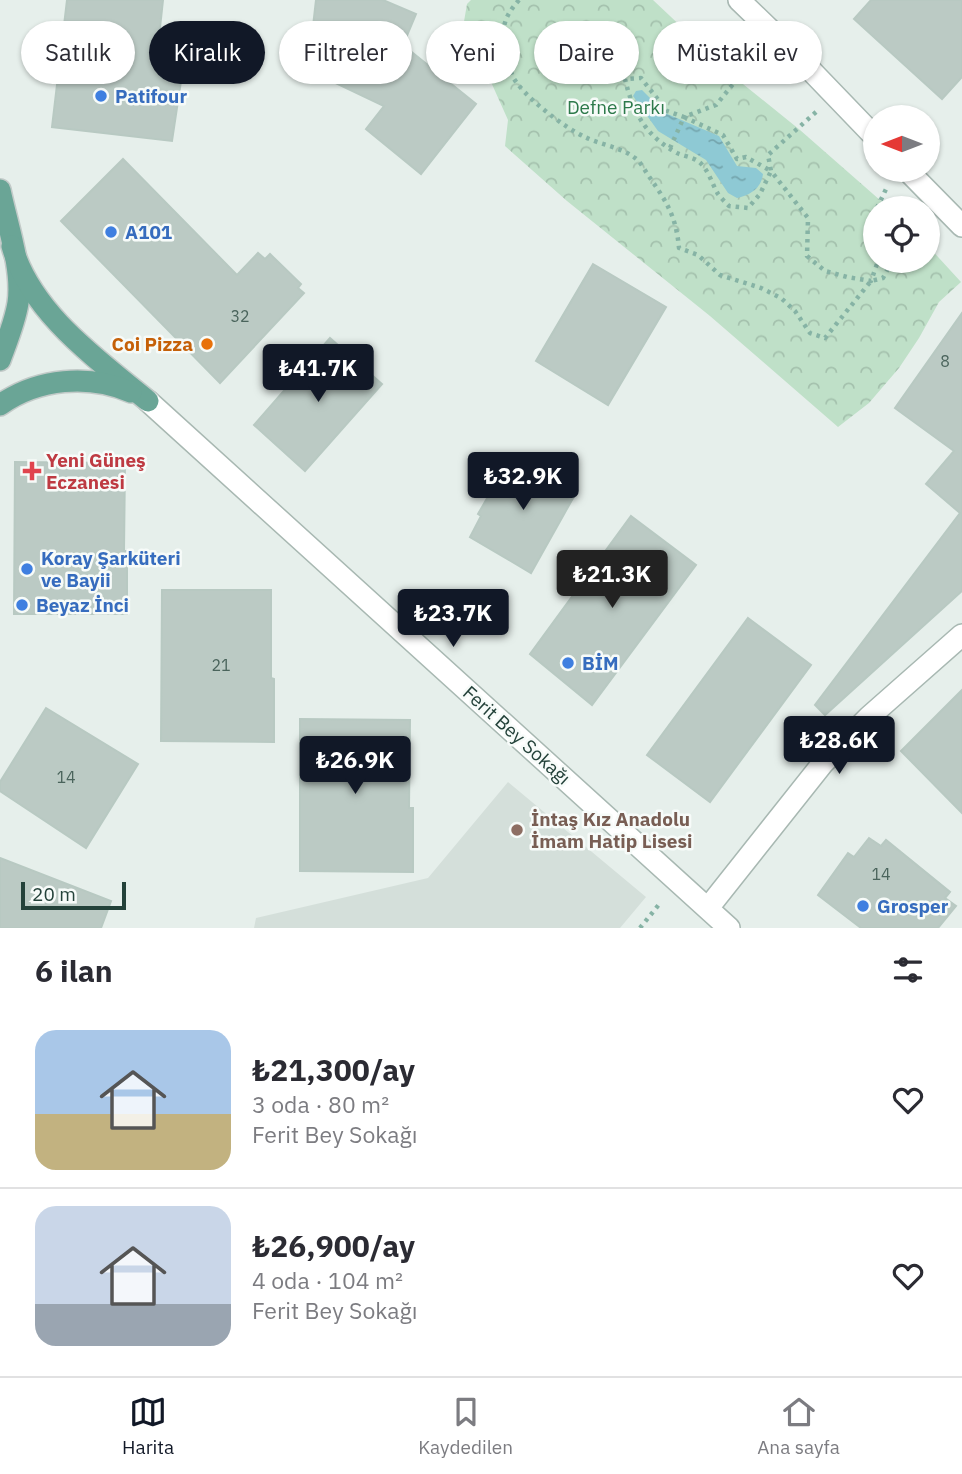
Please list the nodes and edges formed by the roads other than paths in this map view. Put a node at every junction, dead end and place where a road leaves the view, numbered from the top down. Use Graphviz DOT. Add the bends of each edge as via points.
graph roads {
  1 [pos="739,0"];
  2 [pos="863,124"];
  3 [pos="919,182"];
  4 [pos="0,190"];
  5 [pos="962,226"];
  6 [pos="12,246"];
  7 [pos="0,360"];
  8 [pos="148,401"];
  9 [pos="0,405"];
  10 [pos="962,635"];
  11 [pos="708,908"];
  12 [pos="729,928"];
  1 -- 2 [label="street"];
  3 -- 5 [label="street"];
  4 -- 6 [label="main road"];
  6 -- 7 [label="main road" via="19,301"];
  6 -- 8 [label="main road" via="26,278 59,323"];
  8 -- 9 [label="main road" via="113,385 75,381 29,389"];
  8 -- 11 [label="street, Ferit Bey Sokağı"];
  10 -- 11 [label="street" via="823,763"];
  11 -- 12 [label="street, Ferit Bey Sokağı"];
}
